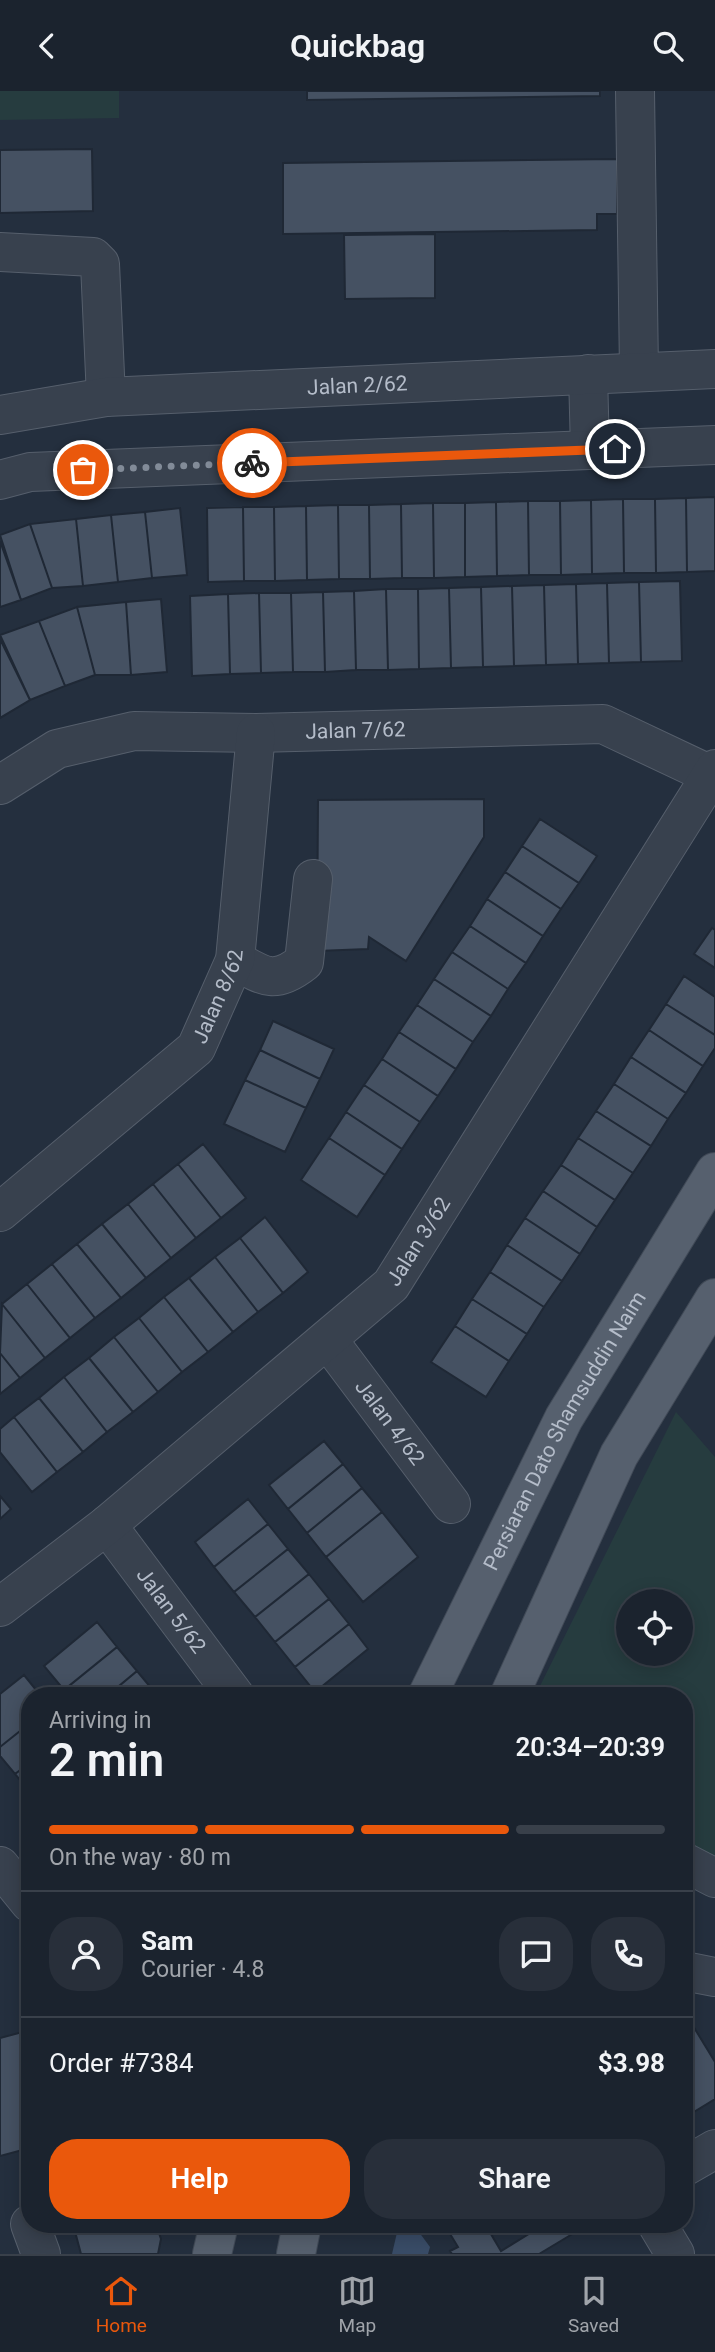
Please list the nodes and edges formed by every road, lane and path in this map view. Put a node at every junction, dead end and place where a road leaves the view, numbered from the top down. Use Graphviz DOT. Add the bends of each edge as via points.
graph roads {
  1 [pos="635,91"];
  2 [pos="0,253"];
  3 [pos="715,369"];
  4 [pos="639,371"];
  5 [pos="588,373"];
  6 [pos="106,397"];
  7 [pos="0,415"];
  8 [pos="715,445"];
  9 [pos="590,450"];
  10 [pos="0,479"];
  11 [pos="256,733"];
  12 [pos="713,772"];
  13 [pos="0,785"];
  14 [pos="313,879"];
  15 [pos="234,960"];
  16 [pos="715,1172"];
  17 [pos="0,1212"];
  18 [pos="715,1297"];
  19 [pos="328,1340"];
  20 [pos="451,1504"];
  21 [pos="107,1525"];
  22 [pos="0,1607"];
  23 [pos="228,1687"];
  24 [pos="431,1687"];
  25 [pos="513,1687"];
  26 [pos="0,1866"];
  27 [pos="693,1867"];
  28 [pos="715,1878"];
  29 [pos="21,1892"];
  30 [pos="693,1973"];
  31 [pos="715,1977"];
  32 [pos="715,2149"];
  33 [pos="693,2162"];
  34 [pos="33,2233"];
  35 [pos="217,2233"];
  36 [pos="300,2233"];
  37 [pos="662,2233"];
  38 [pos="41,2254"];
  39 [pos="212,2254"];
  40 [pos="296,2254"];
  41 [pos="675,2254"];
  1 -- 4 [label="street"];
  2 -- 6 [label="street" via="93,257 100,264"];
  3 -- 4 [label="street, Jalan 2/62"];
  4 -- 5 [label="street, Jalan 2/62"];
  5 -- 6 [label="street, Jalan 2/62"];
  5 -- 9 [label="street"];
  6 -- 7 [label="street, Jalan 2/62"];
  8 -- 9 [label="street"];
  9 -- 10 [label="street" via="30,472"];
  11 -- 12 [label="street, Jalan 7/62" via="603,724"];
  11 -- 13 [label="street, Jalan 7/62" via="134,731 57,749"];
  11 -- 15 [label="street, Jalan 8/62"];
  12 -- 19 [label="street, Jalan 3/62" via="391,1285"];
  14 -- 15 [label="street" via="304,963 287,975 272,978"];
  15 -- 17 [label="street, Jalan 8/62" via="196,1048"];
  16 -- 24 [label="main road, Persiaran Dato Shamsuddin Naim" via="564,1418"];
  18 -- 25 [label="main road" via="619,1455"];
  19 -- 20 [label="street, Jalan 4/62"];
  19 -- 21 [label="street, Jalan 3/62"];
  21 -- 22 [label="street, Jalan 3/62"];
  21 -- 23 [label="street, Jalan 5/62"];
  26 -- 29 [label="street"];
  27 -- 28 [label="street"];
  30 -- 31 [label="street"];
  32 -- 33 [label="street"];
  34 -- 38 [label="street"];
  35 -- 39 [label="main road"];
  36 -- 40 [label="main road"];
  37 -- 41 [label="street"];
}
